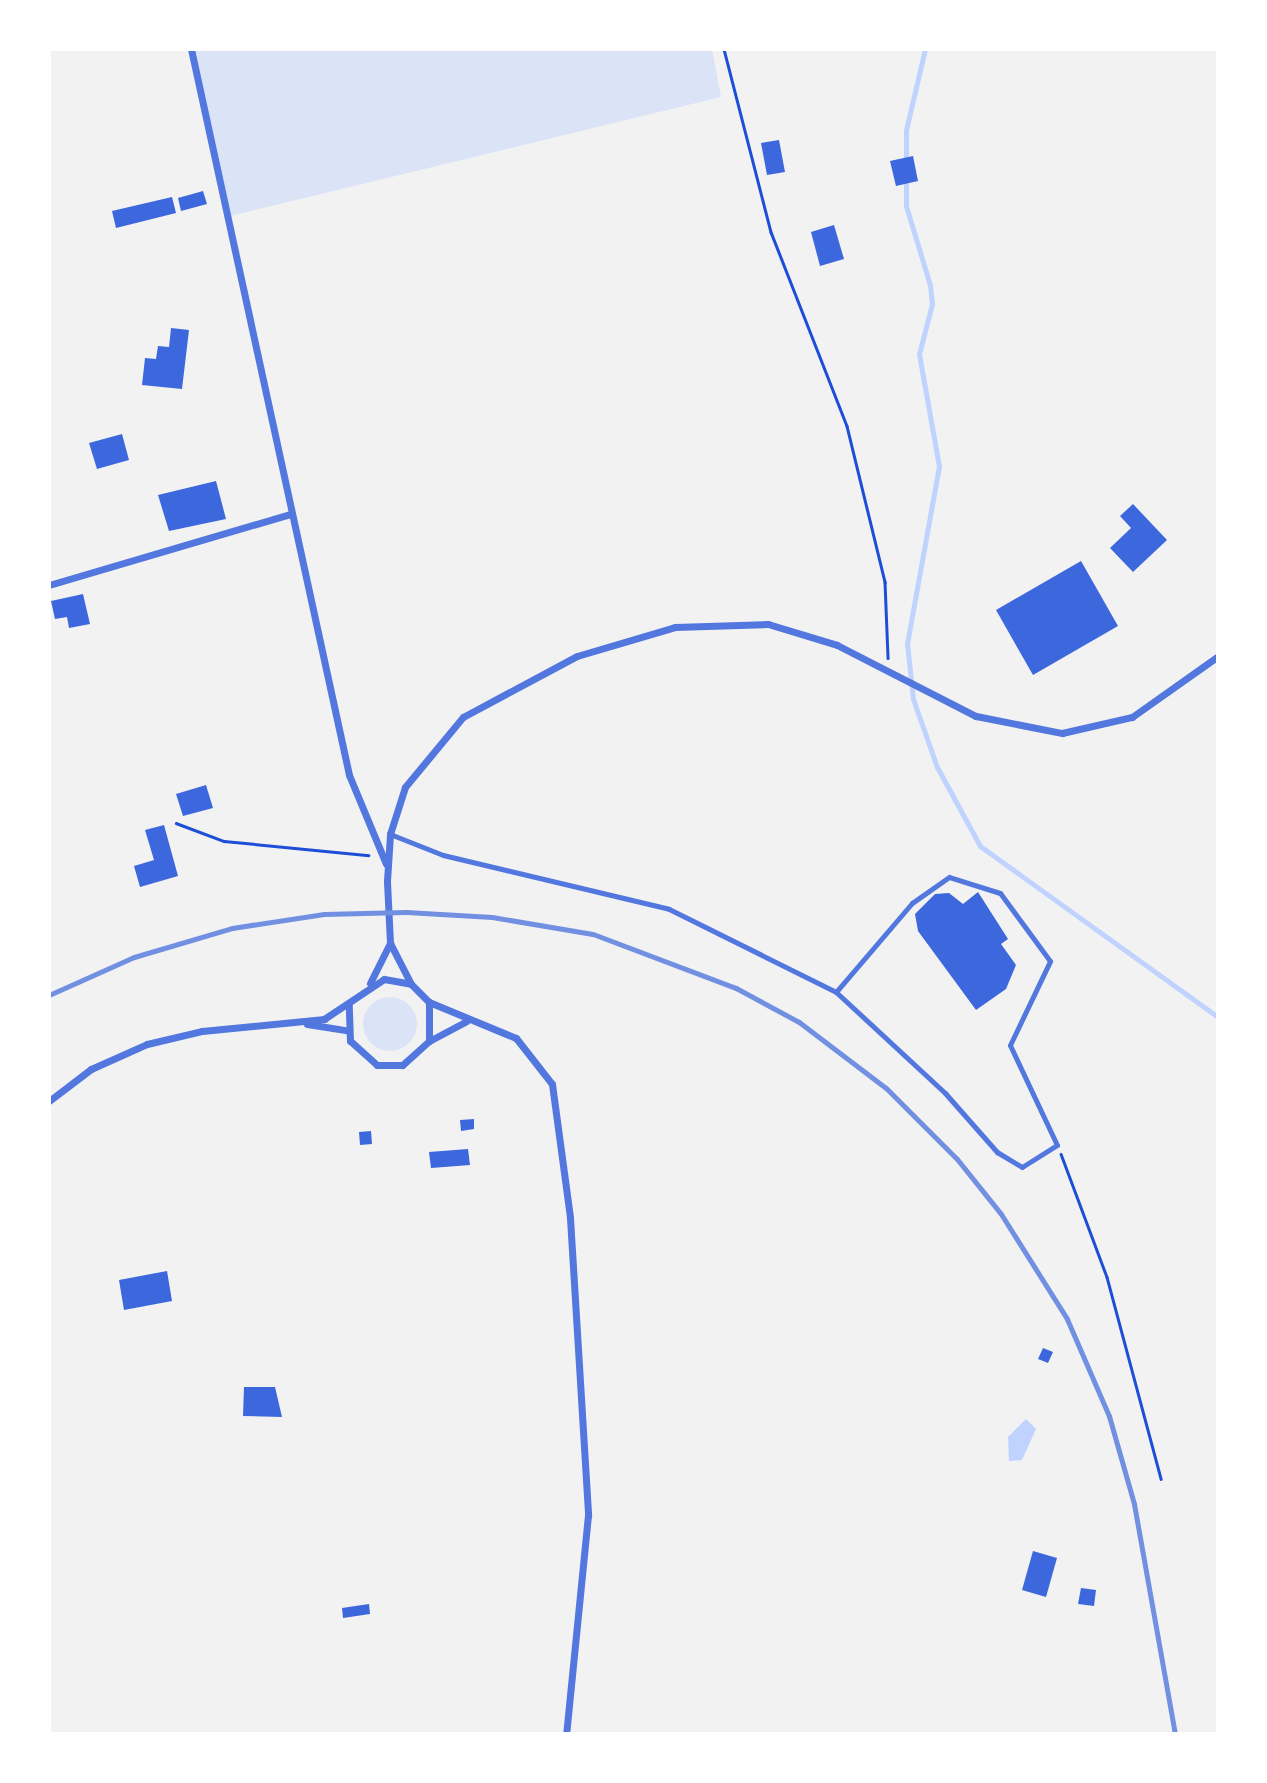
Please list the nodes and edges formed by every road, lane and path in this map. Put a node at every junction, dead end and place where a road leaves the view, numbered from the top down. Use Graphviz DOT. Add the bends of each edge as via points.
graph roads {
  1 [pos="191,49"];
  2 [pos="724,49"];
  3 [pos="291,514"];
  4 [pos="49,585"];
  5 [pos="1218,656"];
  6 [pos="888,670"];
  7 [pos="176,822"];
  8 [pos="390,834"];
  9 [pos="382,856"];
  10 [pos="387,865"];
  11 [pos="390,943"];
  12 [pos="370,983"];
  13 [pos="411,984"];
  14 [pos="836,992"];
  15 [pos="429,1002"];
  16 [pos="349,1004"];
  17 [pos="467,1021"];
  18 [pos="300,1023"];
  19 [pos="346,1030"];
  20 [pos="429,1041"];
  21 [pos="49,1101"];
  22 [pos="1057,1145"];
  23 [pos="1161,1479"];
  24 [pos="566,1734"];
  1 -- 3 [label="street"];
  2 -- 6 [label="path" via="771,232 847,426 885,582"];
  3 -- 4 [label="street"];
  3 -- 9 [label="street" via="351,782"];
  5 -- 6 [label="street" via="1143,711 1089,731 998,723"];
  6 -- 8 [label="street" via="811,634 756,622 695,624 613,643 506,689 463,717 409,781"];
  7 -- 9 [label="path" via="225,841"];
  8 -- 10 [label="street"];
  8 -- 14 [label="lane" via="443,855 668,909"];
  9 -- 10 [label="street"];
  10 -- 11 [label="street"];
  11 -- 12 [label="street"];
  11 -- 13 [label="street"];
  12 -- 13 [label="street"];
  12 -- 16 [label="street"];
  13 -- 15 [label="street"];
  14 -- 22 [label="lane" via="945,1093 997,1152 1022,1167"];
  14 -- 22 [label="lane" via="912,903 949,877 1000,893 1050,961 1010,1045"];
  15 -- 17 [label="street"];
  15 -- 20 [label="street"];
  16 -- 18 [label="street"];
  16 -- 19 [label="street"];
  17 -- 20 [label="street"];
  17 -- 24 [label="street" via="516,1038 544,1067 565,1173 588,1515"];
  18 -- 19 [label="street"];
  18 -- 21 [label="street" via="202,1031 146,1044 91,1069"];
  19 -- 20 [label="street" via="356,1052 377,1065 413,1060"];
  22 -- 23 [label="path" via="1079,1189 1107,1277"];
}
